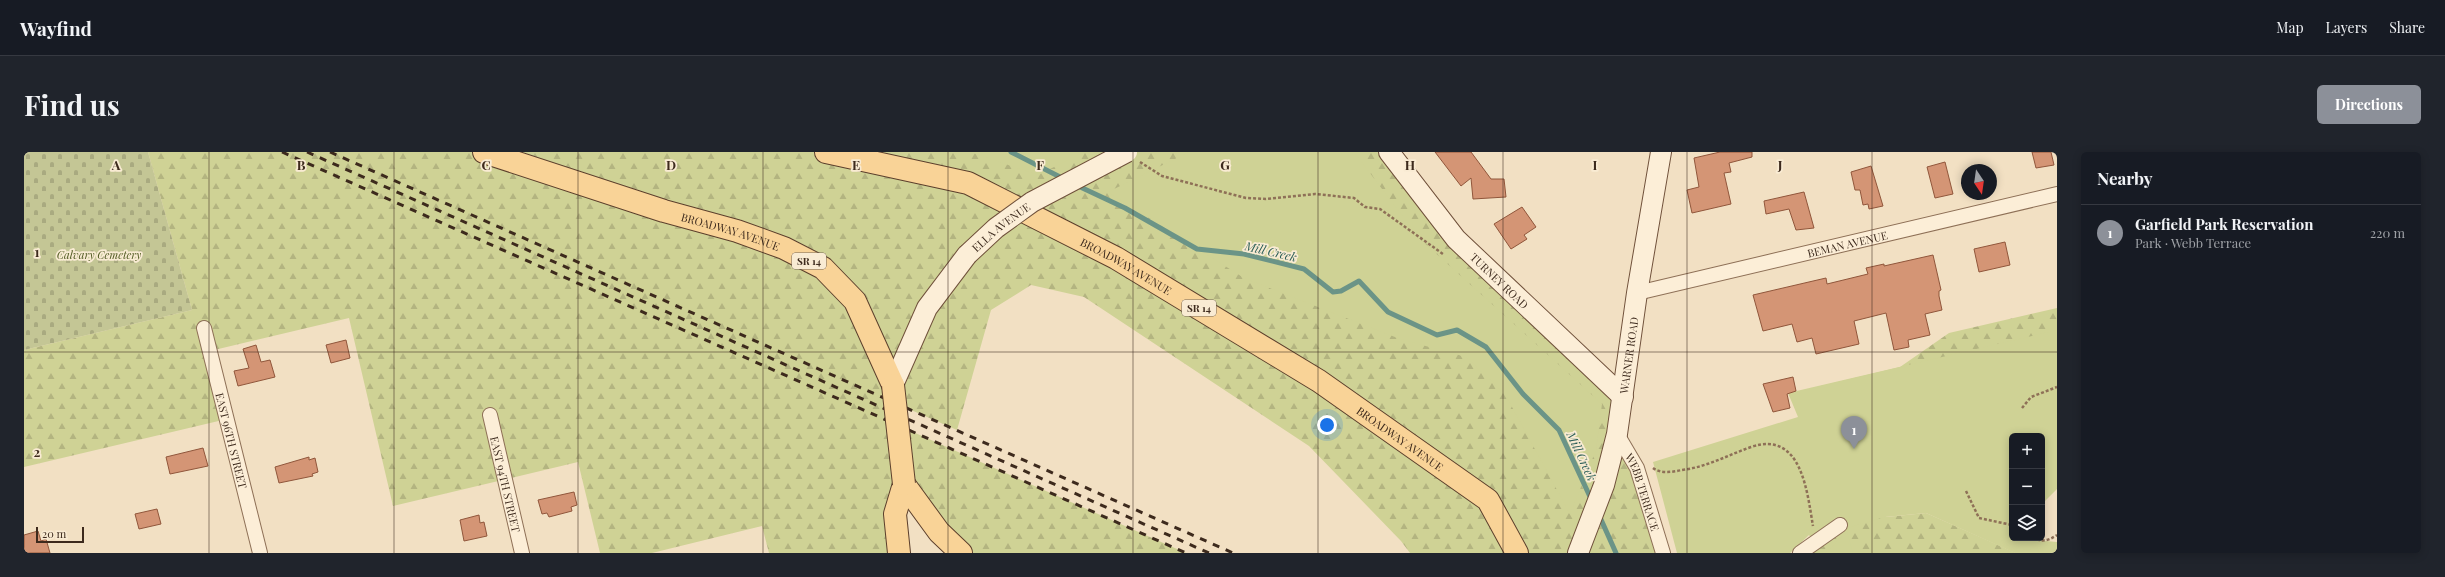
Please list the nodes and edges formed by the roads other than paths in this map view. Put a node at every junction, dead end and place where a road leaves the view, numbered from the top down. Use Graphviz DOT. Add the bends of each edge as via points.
graph roads {
  1 [pos="484,152"];
  2 [pos="826,152"];
  3 [pos="1389,152"];
  4 [pos="1661,152"];
  5 [pos="1131,154"];
  6 [pos="2057,194"];
  7 [pos="1637,293"];
  8 [pos="204,328"];
  9 [pos="893,385"];
  10 [pos="1623,397"];
  11 [pos="490,415"];
  12 [pos="1617,434"];
  13 [pos="904,484"];
  14 [pos="1840,525"];
  15 [pos="260,553"];
  16 [pos="522,553"];
  17 [pos="899,553"];
  18 [pos="962,553"];
  19 [pos="1517,553"];
  20 [pos="1578,553"];
  21 [pos="1663,553"];
  22 [pos="1800,553"];
  1 -- 9 [label="main road, BROADWAY AVENUE / SR 14" via="664,211 737,231 784,248 823,268 855,300"];
  2 -- 19 [label="main road, BROADWAY AVENUE / SR 14" via="968,183 1116,258 1319,381 1488,500"];
  3 -- 10 [label="main road, TURNEY ROAD" via="1456,238"];
  4 -- 7 [label="main road, WARNER ROAD"];
  5 -- 9 [label="main road, ELLA AVENUE, bridge" via="1032,202 996,228 967,255 928,308"];
  6 -- 7 [label="street, BEMAN AVENUE"];
  7 -- 10 [label="main road, WARNER ROAD"];
  8 -- 15 [label="street, EAST 96TH STREET"];
  9 -- 13 [label="main road, BROADWAY AVENUE / SR 14, bridge"];
  10 -- 12 [label="main road, WARNER ROAD"];
  11 -- 16 [label="street, EAST 94TH STREET"];
  12 -- 20 [label="main road, WARNER ROAD" via="1604,485"];
  12 -- 21 [label="street, WEBB TERRACE" via="1637,468"];
  13 -- 17 [label="main road" via="895,514"];
  13 -- 18 [label="main road, BROADWAY AVENUE / SR 14" via="939,532"];
  14 -- 22 [label="street"];
}
